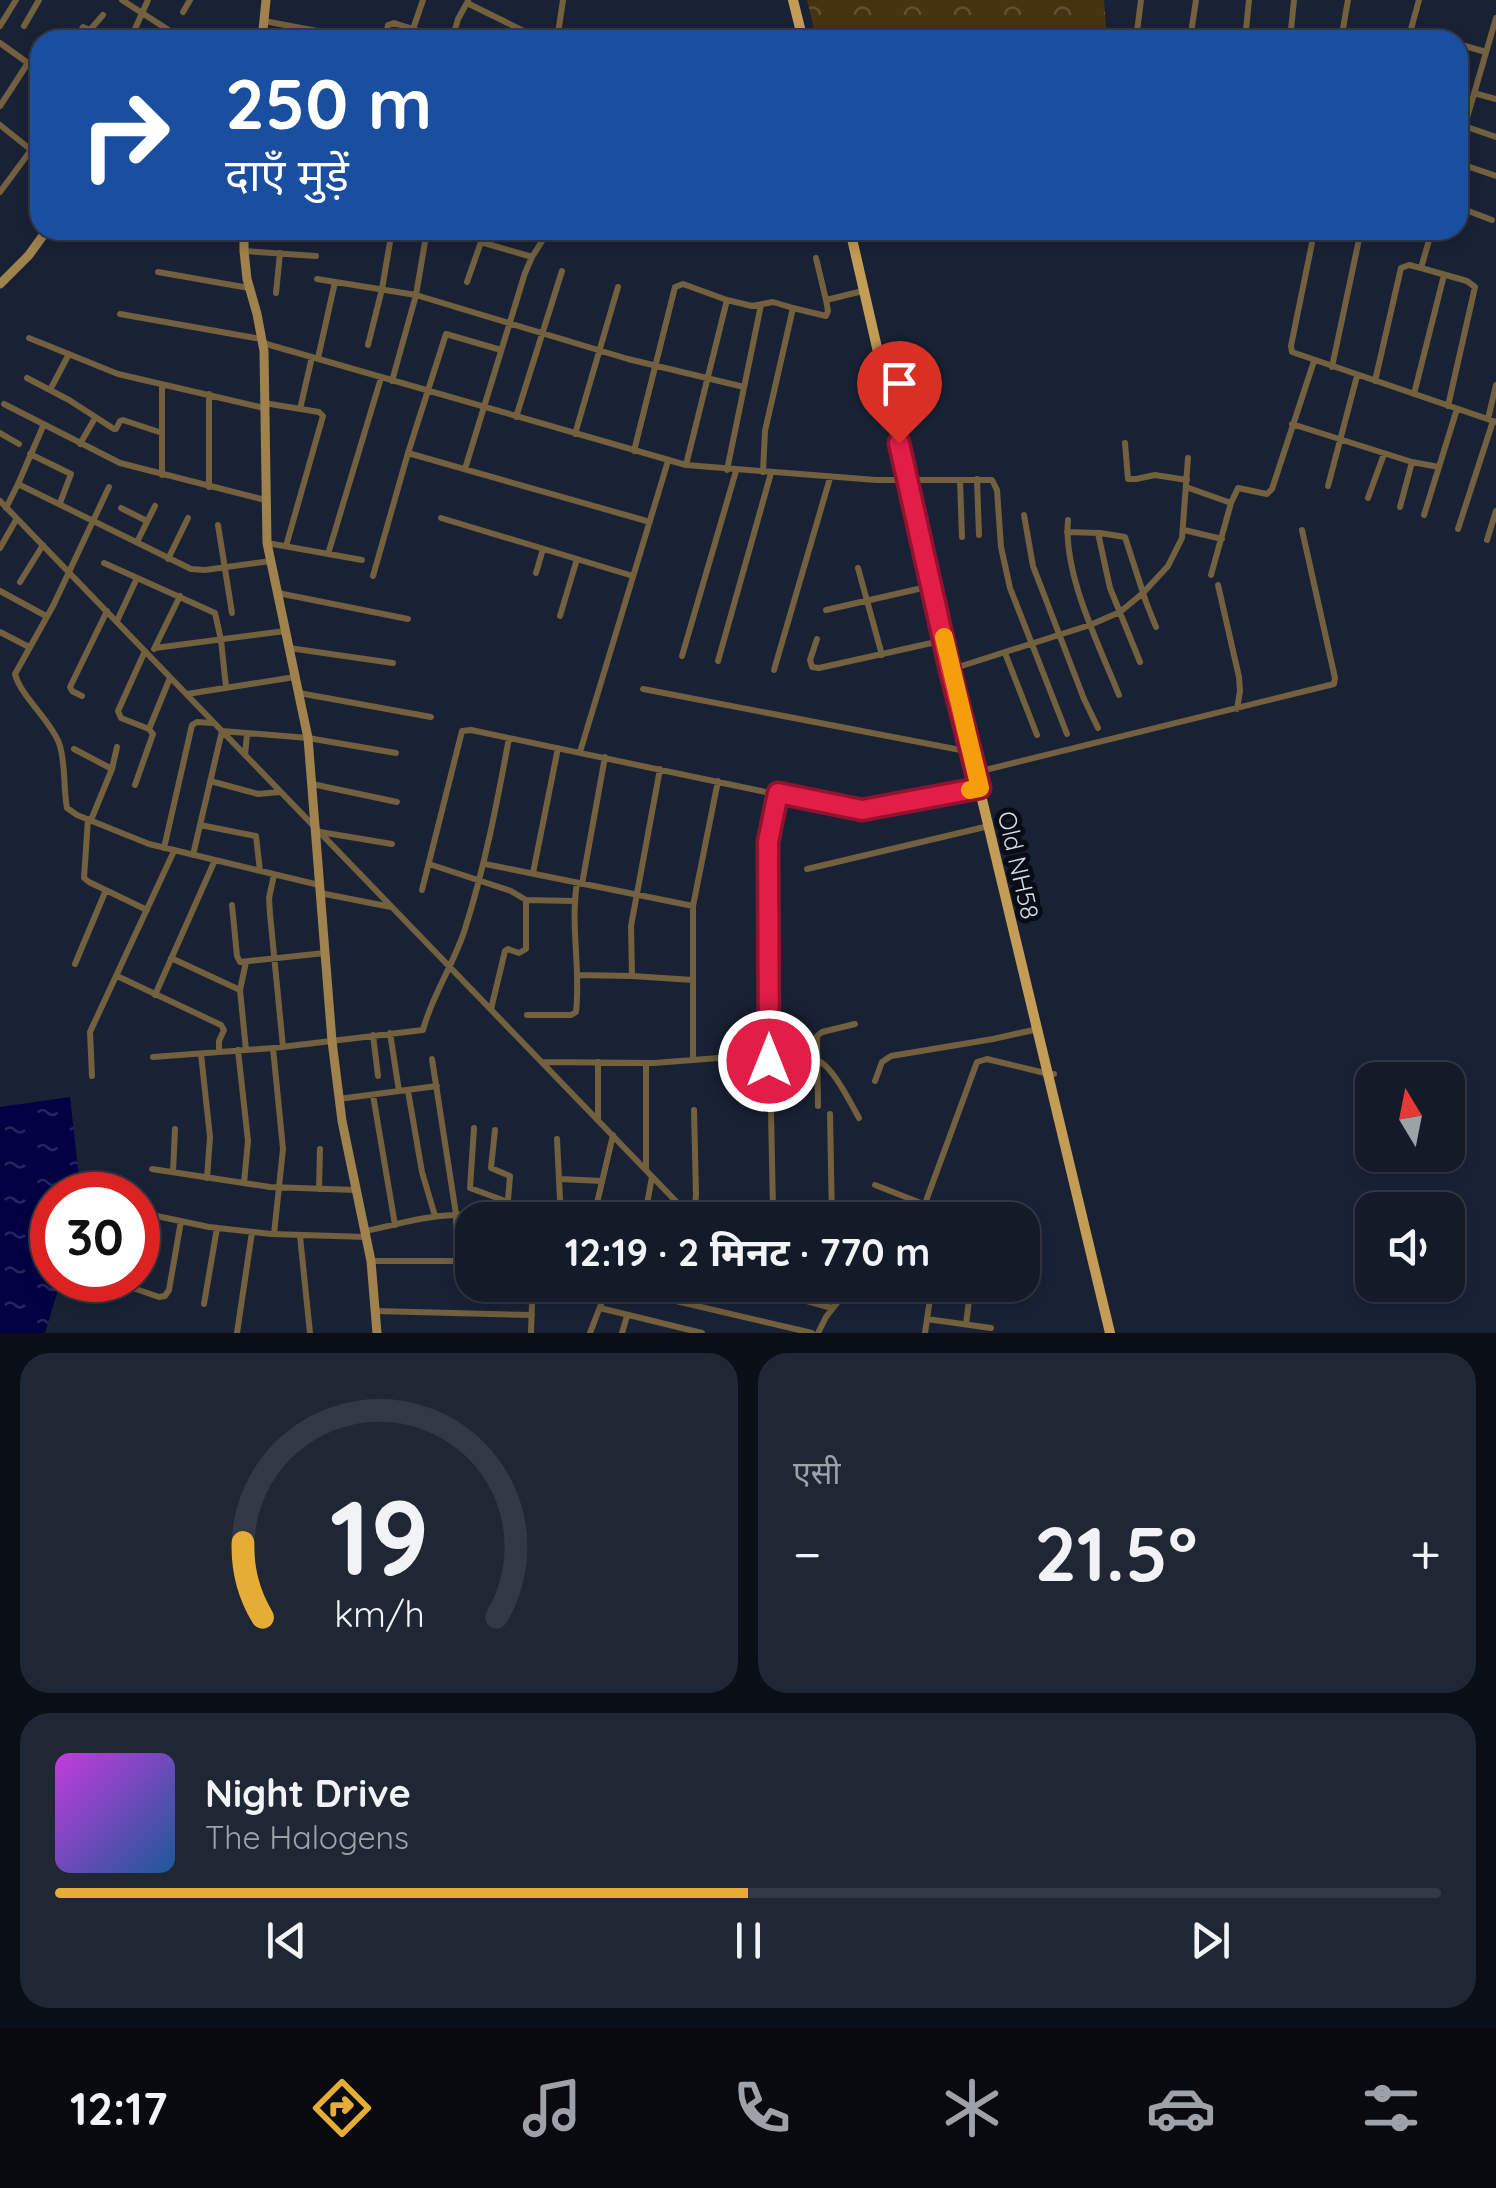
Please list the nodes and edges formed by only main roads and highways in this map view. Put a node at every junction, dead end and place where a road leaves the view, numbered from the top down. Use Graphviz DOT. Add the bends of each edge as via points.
graph roads {
  1 [pos="796,0"];
  2 [pos="804,30"];
  3 [pos="855,240"];
  4 [pos="911,481"];
  5 [pos="953,669"];
  6 [pos="1052,1074"];
  7 [pos="1113,1333"];
  1 -- 2 [label="main road"];
  3 -- 4 [label="main road, Old NH58"];
  4 -- 5 [label="main road, Old NH58"];
  4 -- 5 [label="main road, Old NH58"];
  5 -- 6 [label="main road, Old NH58"];
  5 -- 6 [label="main road, Old NH58"];
  6 -- 7 [label="main road, Old NH58"];
}
